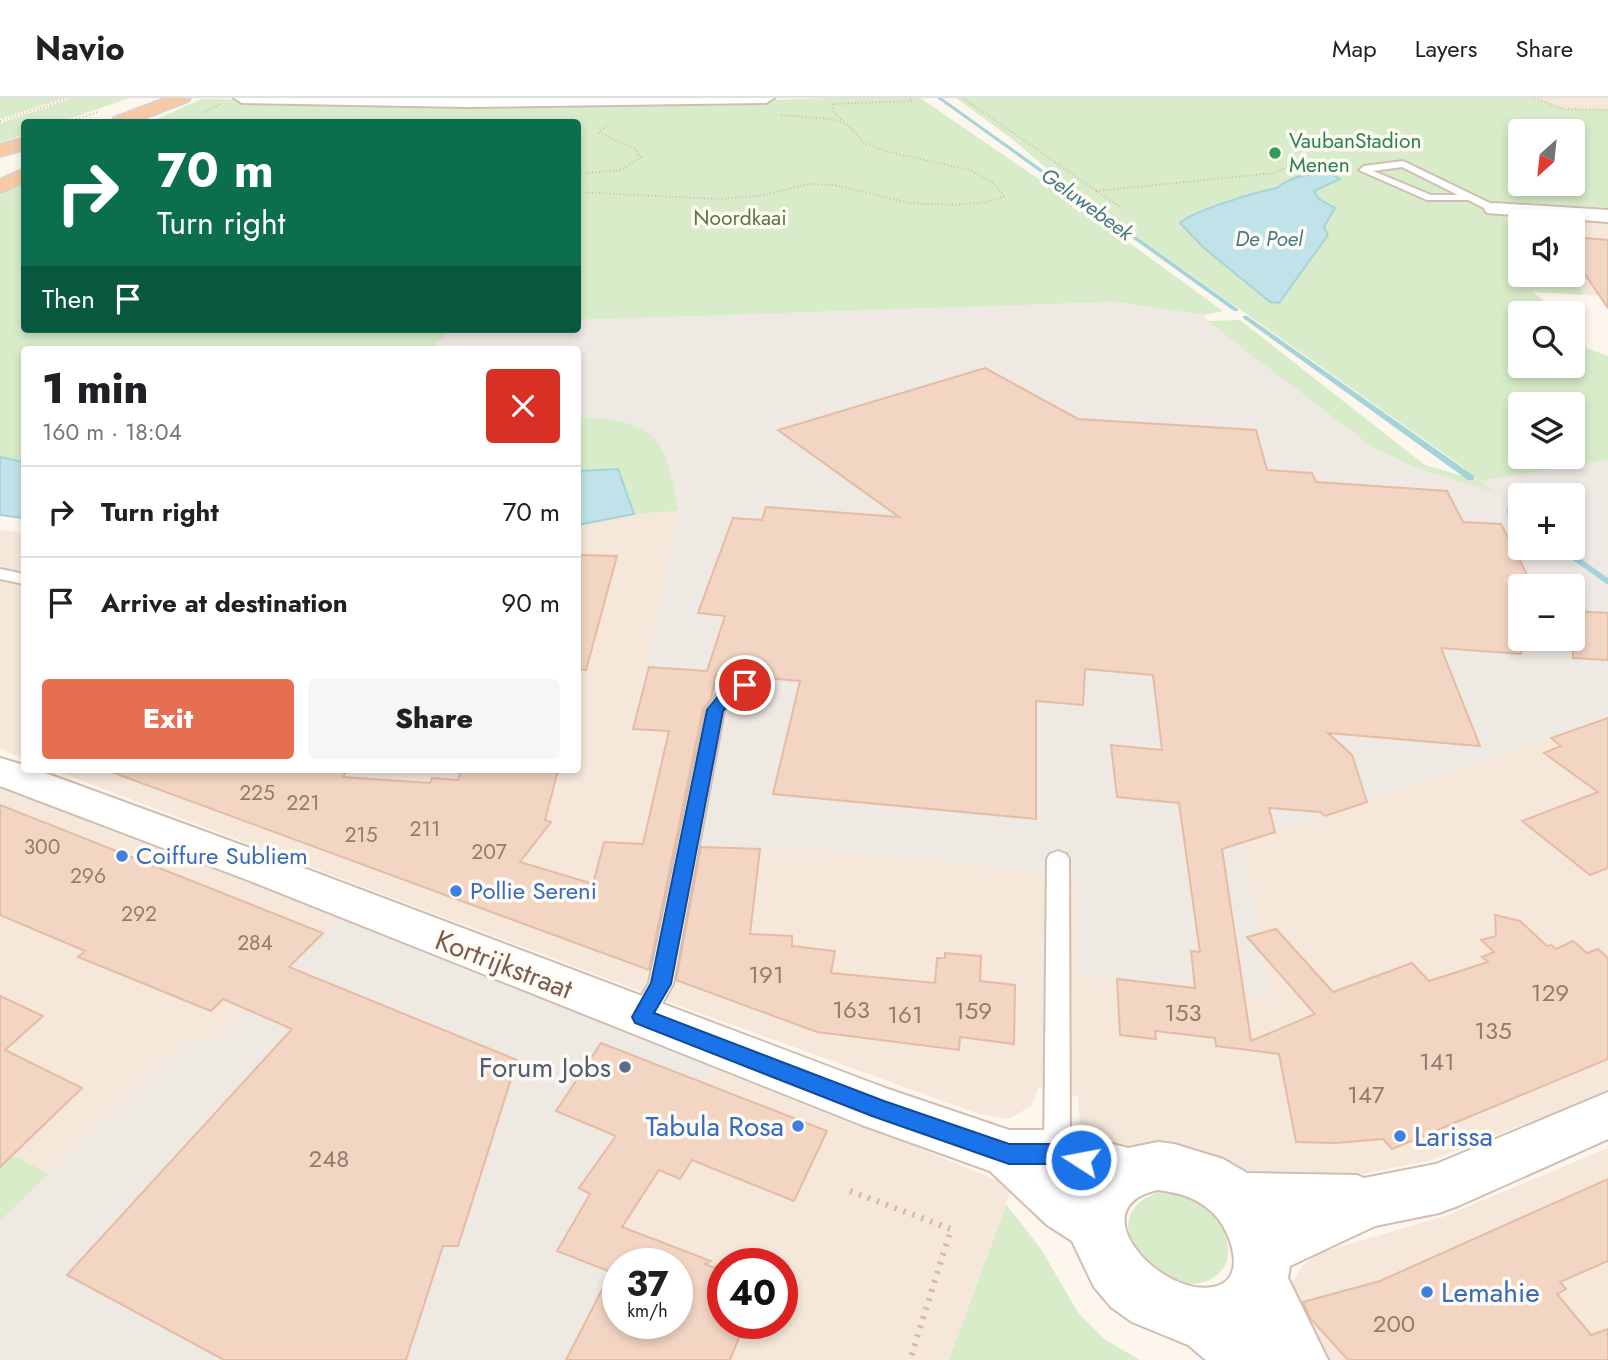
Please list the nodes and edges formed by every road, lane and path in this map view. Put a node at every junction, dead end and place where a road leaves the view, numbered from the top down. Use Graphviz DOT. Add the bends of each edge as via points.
graph roads {
  1 [pos="71,98"];
  2 [pos="182,98"];
  3 [pos="766,98"];
  4 [pos="909,98"];
  5 [pos="963,98"];
  6 [pos="1535,98"];
  7 [pos="236,99"];
  8 [pos="151,106"];
  9 [pos="1608,110"];
  10 [pos="199,114"];
  11 [pos="129,115"];
  12 [pos="780,116"];
  13 [pos="108,117"];
  14 [pos="616,120"];
  15 [pos="0,121"];
  16 [pos="848,125"];
  17 [pos="21,145"];
  18 [pos="21,150"];
  19 [pos="0,151"];
  20 [pos="0,159"];
  21 [pos="21,163"];
  22 [pos="1364,169"];
  23 [pos="0,172"];
  24 [pos="581,174"];
  25 [pos="21,176"];
  26 [pos="0,187"];
  27 [pos="1096,191"];
  28 [pos="581,192"];
  29 [pos="1473,198"];
  30 [pos="1120,207"];
  31 [pos="1494,209"];
  32 [pos="1608,216"];
  33 [pos="0,574"];
  34 [pos="21,578"];
  35 [pos="745,685"];
  36 [pos="0,771"];
  37 [pos="1058,859"];
  38 [pos="642,1017"];
  39 [pos="1608,1115"];
  40 [pos="1033,1154"];
  41 [pos="1128,1173"];
  42 [pos="850,1191"];
  43 [pos="1237,1198"];
  44 [pos="1369,1202"];
  45 [pos="1096,1225"];
  46 [pos="1261,1266"];
  47 [pos="1204,1320"];
  48 [pos="910,1360"];
  49 [pos="1254,1360"];
  50 [pos="1297,1360"];
  1 -- 15 [label="path"];
  2 -- 8 [label="highway"];
  3 -- 7 [label="street"];
  4 -- 16 [label="path" via="912,101 832,104 834,113"];
  5 -- 27 [label="path"];
  6 -- 9 [label="path" via="1564,109"];
  7 -- 10 [label="path"];
  8 -- 11 [label="highway"];
  8 -- 13 [label="highway"];
  11 -- 13 [label="highway"];
  12 -- 16 [label="path" via="830,119"];
  14 -- 24 [label="path" via="599,133 634,148 641,157 635,165 621,169"];
  16 -- 28 [label="path" via="864,144 970,170 994,183 1004,195 955,205 911,203 807,184 765,195 718,199"];
  17 -- 19 [label="highway"];
  18 -- 20 [label="highway"];
  21 -- 23 [label="highway"];
  22 -- 27 [label="path" via="1343,163 1287,167 1274,173"];
  22 -- 29 [label="lane" via="1430,198"];
  22 -- 29 [label="lane" via="1403,164"];
  25 -- 26 [label="highway"];
  27 -- 30 [label="path"];
  29 -- 31 [label="lane"];
  31 -- 32 [label="street"];
  33 -- 34 [label="lane"];
  35 -- 38 [label="lane" via="727,694 715,710 661,984"];
  36 -- 38 [label="street, Kortrijkstraat"];
  37 -- 40 [label="lane"];
  38 -- 40 [label="street, Kortrijkstraat" via="880,1109"];
  39 -- 44 [label="street" via="1439,1188"];
  40 -- 41 [label="street, Kortrijkstraat"];
  40 -- 45 [label="street, Kortrijkstraat" via="1067,1207"];
  41 -- 43 [label="street" via="1158,1166 1188,1169"];
  41 -- 45 [label="street" via="1104,1195"];
  42 -- 48 [label="path" via="951,1229"];
  43 -- 44 [label="street"];
  43 -- 46 [label="street" via="1255,1225"];
  44 -- 46 [label="street"];
  45 -- 47 [label="street" via="1106,1254 1124,1281 1149,1302"];
  46 -- 47 [label="street" via="1251,1295 1239,1308"];
  46 -- 50 [label="street"];
  47 -- 49 [label="street"];
}
